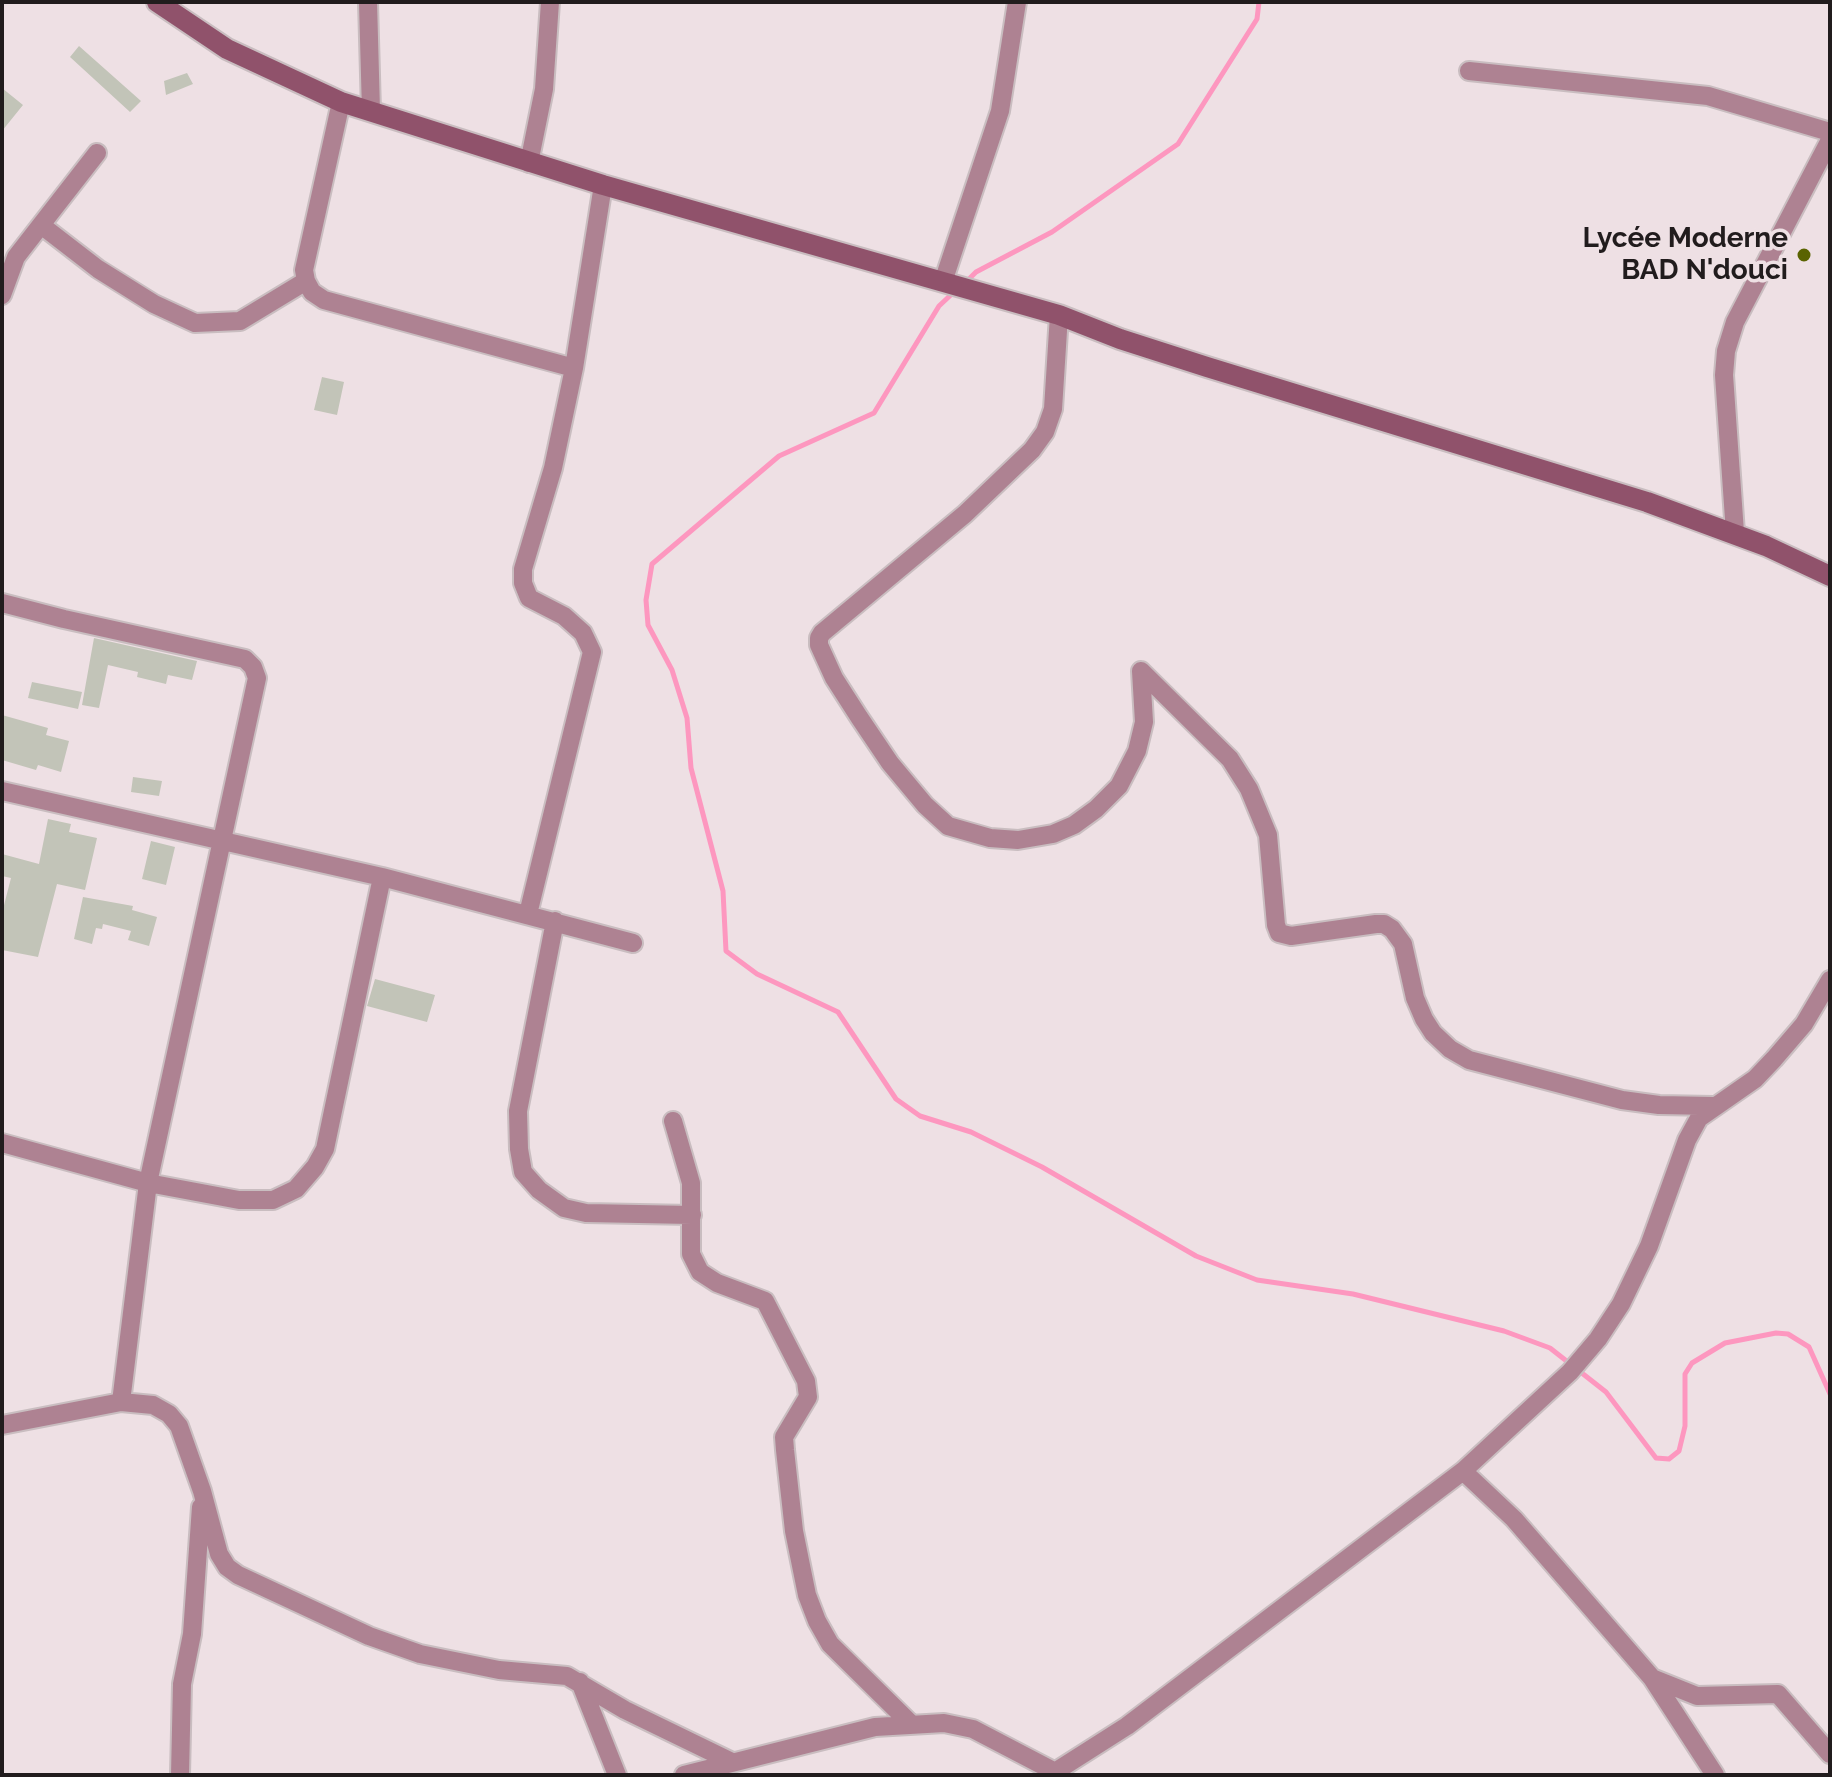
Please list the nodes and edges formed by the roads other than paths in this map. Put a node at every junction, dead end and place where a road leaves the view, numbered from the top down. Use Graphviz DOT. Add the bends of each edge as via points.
graph roads {
  1 [pos="157,2"];
  2 [pos="368,2"];
  3 [pos="550,2"];
  4 [pos="1017,2"];
  5 [pos="1469,71"];
  6 [pos="341,102"];
  7 [pos="371,111"];
  8 [pos="1830,132"];
  9 [pos="1830,140"];
  10 [pos="97,153"];
  11 [pos="529,163"];
  12 [pos="603,185"];
  13 [pos="41,225"];
  14 [pos="306,281"];
  15 [pos="943,282"];
  16 [pos="2,295"];
  17 [pos="1059,315"];
  18 [pos="574,368"];
  19 [pos="1735,533"];
  20 [pos="1830,576"];
  21 [pos="2,603"];
  22 [pos="2,791"];
  23 [pos="221,839"];
  24 [pos="382,877"];
  25 [pos="528,914"];
  26 [pos="555,921"];
  27 [pos="633,943"];
  28 [pos="1830,980"];
  29 [pos="1713,1106"];
  30 [pos="673,1121"];
  31 [pos="2,1143"];
  32 [pos="148,1183"];
  33 [pos="692,1215"];
  34 [pos="121,1402"];
  35 [pos="2,1425"];
  36 [pos="1463,1471"];
  37 [pos="202,1491"];
  38 [pos="1652,1678"];
  39 [pos="580,1682"];
  40 [pos="911,1724"];
  41 [pos="1830,1754"];
  42 [pos="732,1762"];
  43 [pos="1056,1774"];
  44 [pos="180,1775"];
  45 [pos="617,1775"];
  46 [pos="684,1775"];
  47 [pos="1715,1775"];
  1 -- 6 [label="street" via="227,49"];
  2 -- 7 [label="street"];
  3 -- 11 [label="street" via="544,89"];
  4 -- 15 [label="street" via="1000,111"];
  5 -- 8 [label="street" via="1708,96"];
  6 -- 7 [label="street"];
  6 -- 14 [label="street" via="304,270"];
  7 -- 11 [label="street"];
  9 -- 19 [label="street" via="1735,322 1726,351"];
  10 -- 13 [label="street"];
  11 -- 12 [label="street"];
  12 -- 15 [label="street"];
  12 -- 18 [label="street"];
  13 -- 14 [label="street" via="98,269 195,323 240,321"];
  13 -- 16 [label="street" via="16,257"];
  14 -- 18 [label="street" via="324,300"];
  15 -- 17 [label="street"];
  17 -- 19 [label="street" via="1120,339"];
  17 -- 29 [label="street" via="1053,409 1032,450 819,638 834,678 916,795 948,826 990,838 1018,840 1074,825 1119,786 1137,751 1144,722 1141,671 1230,759 1249,789 1268,835 1279,933 1291,936 1376,924 1392,929 1403,944 1424,1019 1450,1049 1469,1060 1622,1100"];
  18 -- 25 [label="street" via="523,583 529,598 583,633 592,652"];
  19 -- 20 [label="street"];
  21 -- 23 [label="street" via="245,659 253,667 257,678"];
  22 -- 23 [label="street"];
  23 -- 24 [label="street"];
  23 -- 32 [label="street"];
  24 -- 25 [label="street"];
  24 -- 32 [label="street" via="325,1149 315,1167 296,1189 273,1200 239,1200"];
  25 -- 26 [label="street"];
  26 -- 27 [label="street"];
  26 -- 33 [label="street" via="518,1111 523,1172 564,1208"];
  28 -- 29 [label="street" via="1804,1024 1774,1059 1755,1079"];
  29 -- 36 [label="street" via="1687,1140 1649,1246 1598,1339"];
  30 -- 33 [label="street" via="691,1183"];
  31 -- 32 [label="street"];
  32 -- 34 [label="street"];
  33 -- 40 [label="street" via="691,1254 700,1272 765,1301 806,1381 808,1397 784,1437 794,1531 817,1621 830,1644"];
  34 -- 35 [label="street"];
  34 -- 37 [label="street" via="153,1405 169,1414 179,1426"];
  36 -- 38 [label="street" via="1514,1519"];
  36 -- 43 [label="street"];
  37 -- 39 [label="street" via="219,1554 227,1567 253,1583 420,1654"];
  37 -- 44 [label="street" via="192,1634 182,1684"];
  38 -- 41 [label="street" via="1697,1696 1778,1694"];
  38 -- 47 [label="street"];
  39 -- 42 [label="street"];
  39 -- 45 [label="street"];
  40 -- 42 [label="street" via="875,1727"];
  40 -- 43 [label="street" via="973,1729"];
  42 -- 46 [label="street"];
}
